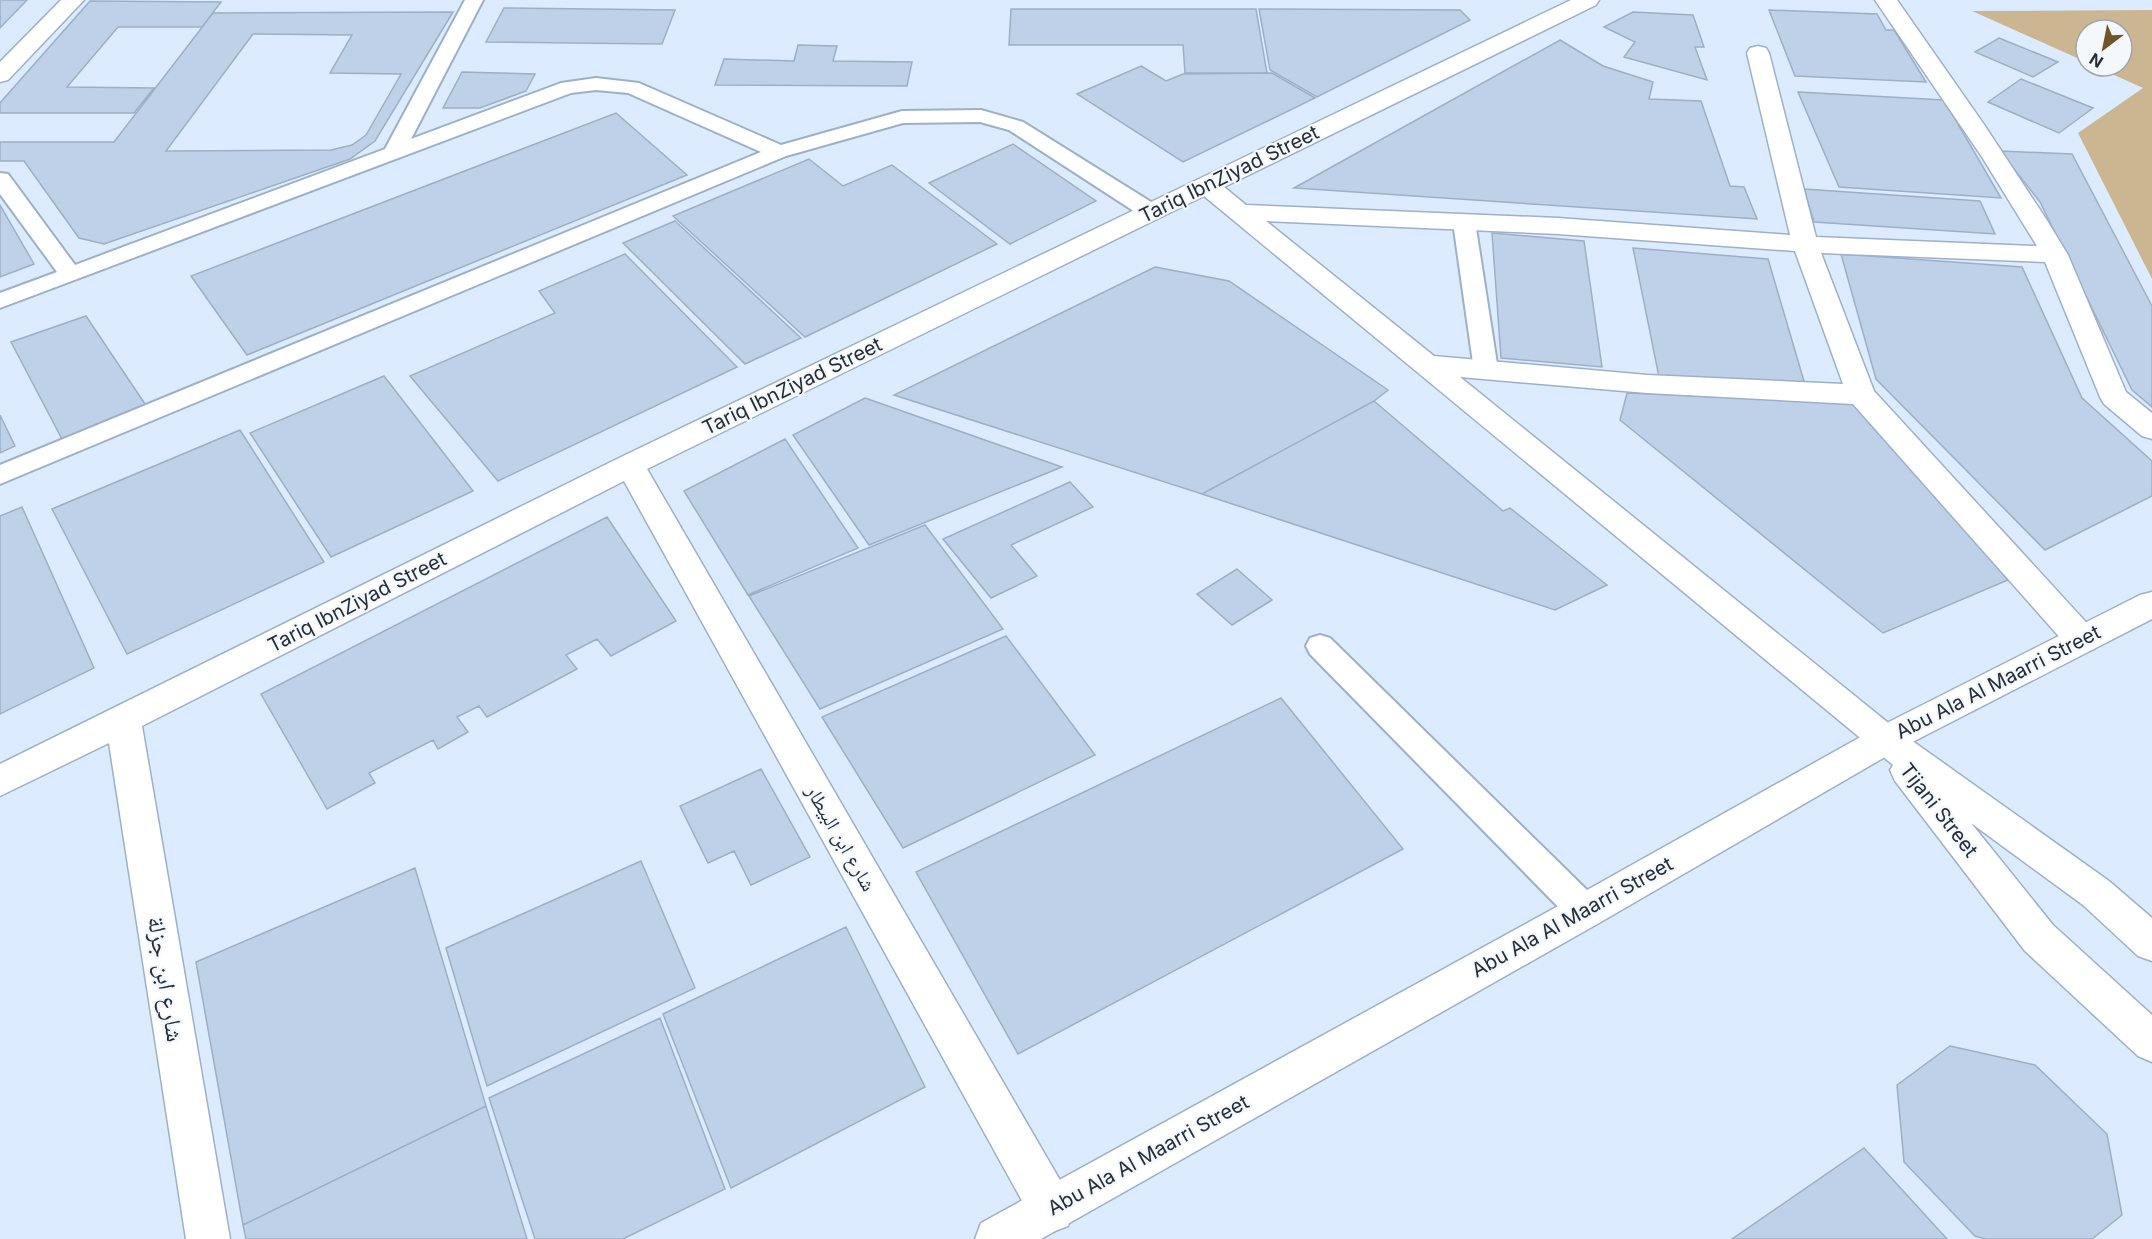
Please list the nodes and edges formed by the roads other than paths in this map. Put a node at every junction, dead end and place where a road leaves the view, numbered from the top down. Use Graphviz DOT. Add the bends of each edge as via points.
graph roads {
  1 [pos="73,0"];
  2 [pos="474,0"];
  3 [pos="1588,0"];
  4 [pos="1886,0"];
  5 [pos="1758,53"];
  6 [pos="0,75"];
  7 [pos="393,153"];
  8 [pos="779,153"];
  9 [pos="0,179"];
  10 [pos="1206,185"];
  11 [pos="1151,212"];
  12 [pos="1239,212"];
  13 [pos="1464,222"];
  14 [pos="1805,244"];
  15 [pos="2055,255"];
  16 [pos="71,275"];
  17 [pos="0,301"];
  18 [pos="1427,365"];
  19 [pos="1486,370"];
  20 [pos="1861,395"];
  21 [pos="2152,429"];
  22 [pos="630,465"];
  23 [pos="0,475"];
  24 [pos="2152,604"];
  25 [pos="2082,640"];
  26 [pos="1320,646"];
  27 [pos="123,720"];
  28 [pos="1885,740"];
  29 [pos="0,781"];
  30 [pos="1585,911"];
  31 [pos="2152,943"];
  32 [pos="2152,1042"];
  33 [pos="1052,1210"];
  34 [pos="208,1239"];
  35 [pos="997,1239"];
  1 -- 6 [label="street"];
  2 -- 7 [label="lane"];
  3 -- 10 [label="street, Tariq IbnZiyad Street"];
  4 -- 15 [label="street" via="1990,148"];
  5 -- 14 [label="street"];
  7 -- 8 [label="lane" via="568,87 596,84 632,87"];
  7 -- 16 [label="lane"];
  8 -- 11 [label="lane" via="902,117 981,116 1016,126"];
  8 -- 23 [label="lane"];
  9 -- 16 [label="lane"];
  10 -- 11 [label="street, Tariq IbnZiyad Street"];
  10 -- 12 [label="street"];
  11 -- 22 [label="street, Tariq IbnZiyad Street"];
  12 -- 13 [label="street"];
  12 -- 18 [label="street"];
  13 -- 14 [label="street"];
  13 -- 19 [label="lane"];
  14 -- 15 [label="street"];
  14 -- 20 [label="street"];
  15 -- 21 [label="street" via="2114,397"];
  16 -- 17 [label="lane"];
  18 -- 19 [label="street"];
  18 -- 28 [label="street"];
  19 -- 20 [label="street" via="1647,384"];
  20 -- 25 [label="street"];
  22 -- 27 [label="street, Tariq IbnZiyad Street"];
  22 -- 33 [label="street, شارع ابن البيطار"];
  24 -- 25 [label="street, Abu Ala Al Maarri Street"];
  25 -- 28 [label="street, Abu Ala Al Maarri Street"];
  26 -- 30 [label="lane"];
  27 -- 29 [label="street, Tariq IbnZiyad Street"];
  27 -- 34 [label="street, شارع ابن جزلة"];
  28 -- 30 [label="street, Abu Ala Al Maarri Street"];
  28 -- 31 [label="street, Tijani Street" via="2096,893"];
  28 -- 32 [label="street, Tijani Street" via="2039,938"];
  30 -- 33 [label="street, Abu Ala Al Maarri Street"];
  33 -- 35 [label="street, Abu Ala Al Maarri Street"];
}
